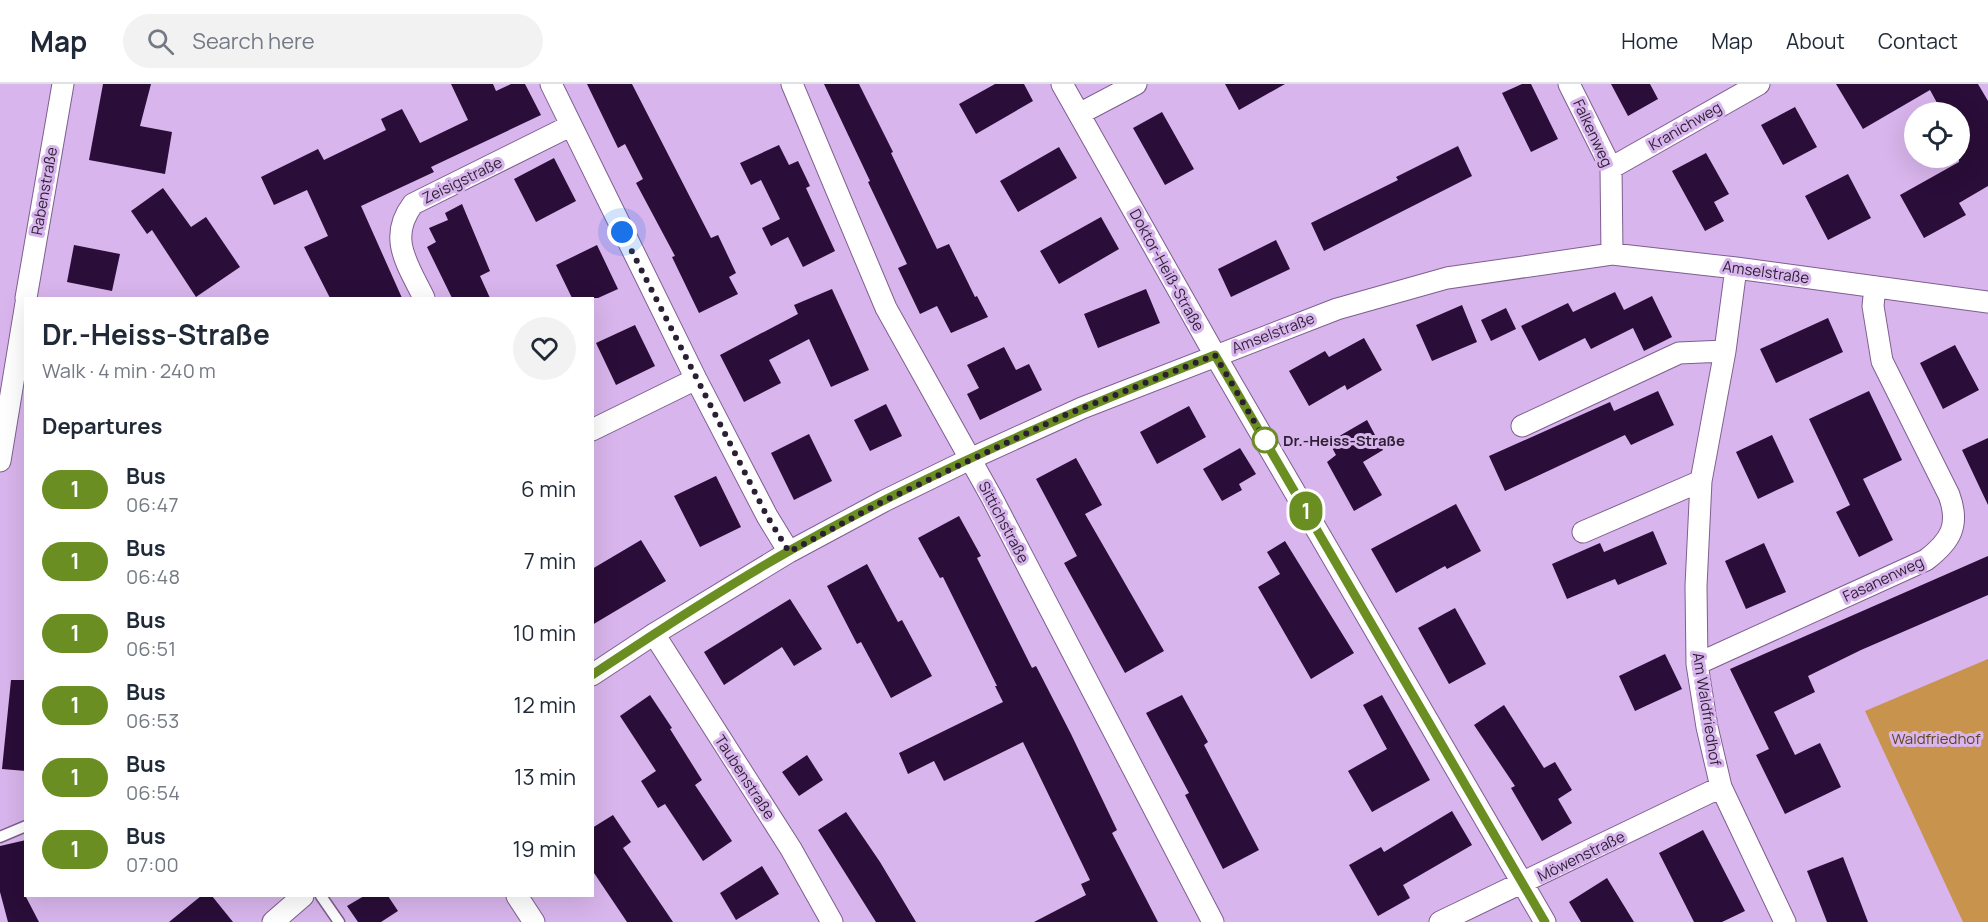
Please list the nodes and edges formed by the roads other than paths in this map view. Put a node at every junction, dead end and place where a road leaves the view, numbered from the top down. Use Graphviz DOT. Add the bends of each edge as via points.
graph roads {
  1 [pos="63,84"];
  2 [pos="550,84"];
  3 [pos="792,84"];
  4 [pos="1062,84"];
  5 [pos="1136,84"];
  6 [pos="1569,84"];
  7 [pos="1759,84"];
  8 [pos="1079,114"];
  9 [pos="570,126"];
  10 [pos="1611,168"];
  11 [pos="1612,254"];
  12 [pos="1736,268"];
  13 [pos="1875,287"];
  14 [pos="26,297"];
  15 [pos="424,297"];
  16 [pos="1988,302"];
  17 [pos="24,310"];
  18 [pos="1725,351"];
  19 [pos="1215,355"];
  20 [pos="6,376"];
  21 [pos="696,379"];
  22 [pos="1522,426"];
  23 [pos="594,429"];
  24 [pos="970,459"];
  25 [pos="0,461"];
  26 [pos="1701,481"];
  27 [pos="1583,532"];
  28 [pos="789,552"];
  29 [pos="654,634"];
  30 [pos="1697,664"];
  31 [pos="594,674"];
  32 [pos="1721,787"];
  33 [pos="24,827"];
  34 [pos="0,837"];
  35 [pos="1524,883"];
  36 [pos="302,897"];
  37 [pos="322,897"];
  38 [pos="517,897"];
  39 [pos="273,922"];
  40 [pos="339,922"];
  41 [pos="534,922"];
  42 [pos="832,922"];
  43 [pos="1213,922"];
  44 [pos="1440,922"];
  45 [pos="1545,922"];
  46 [pos="1785,922"];
  1 -- 14 [label="street, Rabenstraße"];
  2 -- 9 [label="street"];
  3 -- 24 [label="street, Sittichstraße" via="886,308"];
  4 -- 8 [label="street, Doktor-Heiß-Straße"];
  5 -- 8 [label="street"];
  6 -- 10 [label="street, Falkenweg"];
  7 -- 10 [label="street, Kranichweg" via="1733,94"];
  8 -- 19 [label="street, Doktor-Heiß-Straße"];
  9 -- 15 [label="street, Zeisigstraße" via="413,204 403,218 400,240"];
  9 -- 21 [label="street"];
  10 -- 11 [label="street, Falkenweg"];
  11 -- 12 [label="street, Amselstraße"];
  11 -- 19 [label="street, Amselstraße" via="1447,278 1336,309"];
  12 -- 13 [label="street, Amselstraße"];
  12 -- 18 [label="street, Am Waldfriedhof"];
  13 -- 16 [label="street, Amselstraße"];
  13 -- 30 [label="street, Fasanenweg" via="1873,306 1882,361 1949,495 1955,511 1951,535 1926,560"];
  17 -- 20 [label="street"];
  18 -- 22 [label="street" via="1679,353"];
  18 -- 26 [label="street, Am Waldfriedhof"];
  19 -- 24 [label="street, Amselstraße" via="1082,408"];
  19 -- 35 [label="street, Doktor-Heiß-Straße"];
  20 -- 25 [label="street"];
  21 -- 23 [label="street"];
  21 -- 28 [label="street"];
  24 -- 28 [label="street, Amselstraße"];
  24 -- 43 [label="street, Sittichstraße"];
  26 -- 27 [label="street"];
  26 -- 30 [label="street, Am Waldfriedhof"];
  28 -- 29 [label="street, Amselstraße"];
  29 -- 31 [label="street, Amselstraße"];
  29 -- 42 [label="street, Taubenstraße" via="791,849"];
  30 -- 32 [label="street, Am Waldfriedhof"];
  32 -- 35 [label="street, Möwenstraße"];
  32 -- 46 [label="street, Am Waldfriedhof"];
  33 -- 34 [label="lane"];
  35 -- 44 [label="street, Möwenstraße"];
  35 -- 45 [label="street, Doktor-Heiß-Straße"];
  36 -- 39 [label="street"];
  37 -- 40 [label="lane"];
  38 -- 41 [label="street"];
}
